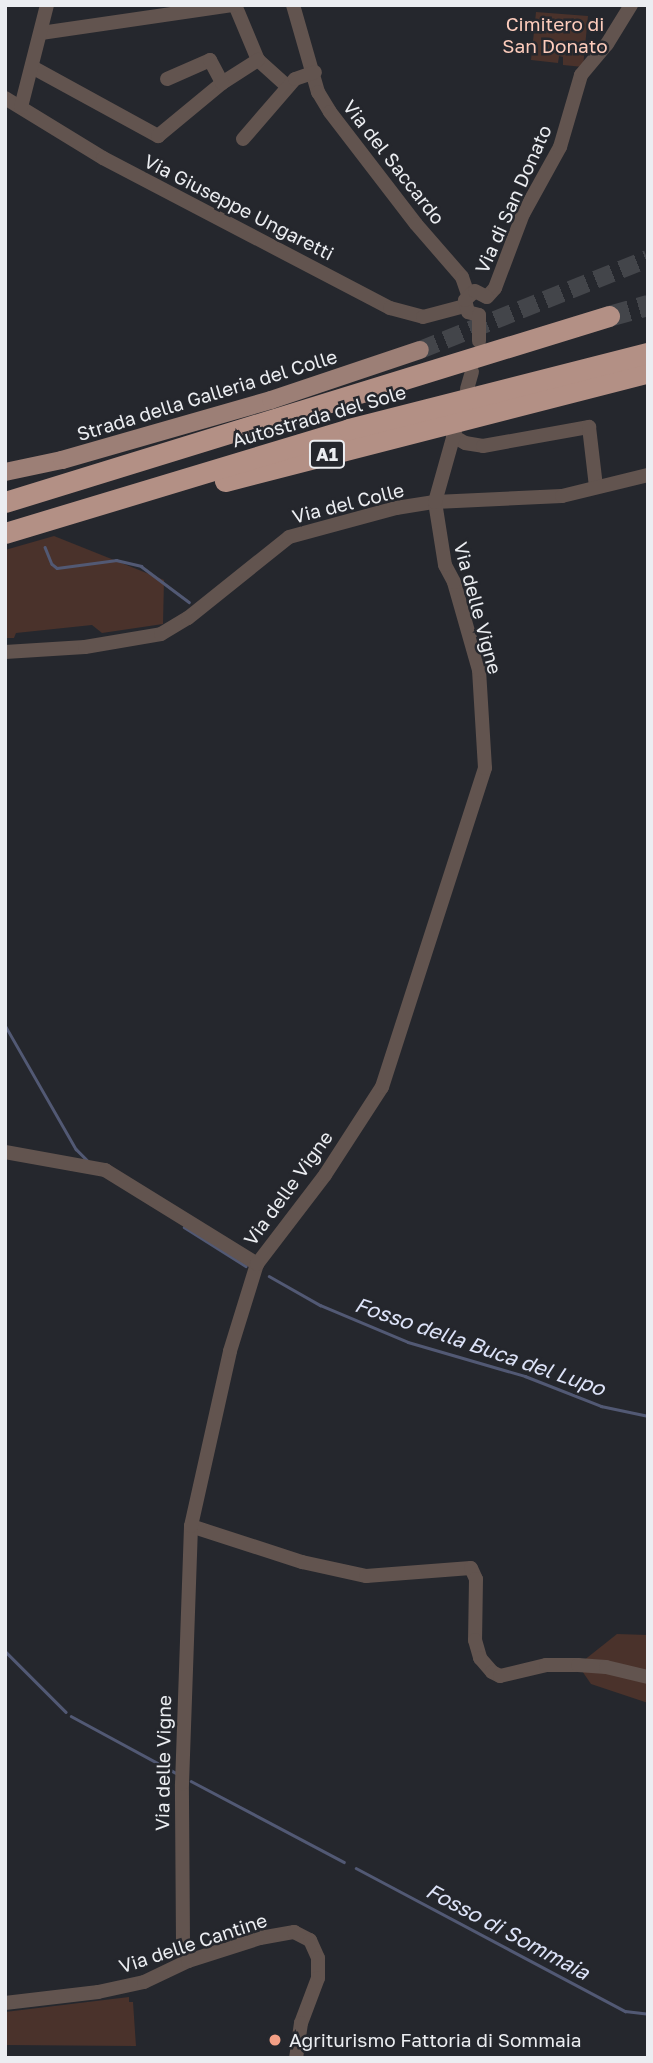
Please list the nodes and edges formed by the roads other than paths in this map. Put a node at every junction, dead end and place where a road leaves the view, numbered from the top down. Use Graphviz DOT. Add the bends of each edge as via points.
graph roads {
  1 [pos="47,5"];
  2 [pos="234,5"];
  3 [pos="293,5"];
  4 [pos="631,5"];
  5 [pos="41,33"];
  6 [pos="258,60"];
  7 [pos="32,67"];
  8 [pos="315,72"];
  9 [pos="167,79"];
  10 [pos="222,83"];
  11 [pos="288,87"];
  12 [pos="5,98"];
  13 [pos="21,107"];
  14 [pos="243,139"];
  15 [pos="487,297"];
  16 [pos="466,300"];
  17 [pos="479,315"];
  18 [pos="609,316"];
  19 [pos="479,341"];
  20 [pos="420,350"];
  21 [pos="648,353"];
  22 [pos="472,372"];
  23 [pos="648,372"];
  24 [pos="467,389"];
  25 [pos="5,472"];
  26 [pos="648,475"];
  27 [pos="596,487"];
  28 [pos="5,502"];
  29 [pos="435,502"];
  30 [pos="5,533"];
  31 [pos="5,652"];
  32 [pos="5,1152"];
  33 [pos="257,1264"];
  34 [pos="191,1526"];
  35 [pos="648,1677"];
  36 [pos="188,1961"];
  37 [pos="5,2003"];
  38 [pos="296,2058"];
  1 -- 5 [label="street"];
  2 -- 5 [label="street"];
  2 -- 6 [label="street"];
  3 -- 8 [label="street, Via del Saccardo"];
  4 -- 15 [label="street, Via di San Donato" via="582,75 560,147 523,214 495,288"];
  5 -- 7 [label="street"];
  6 -- 10 [label="street"];
  6 -- 11 [label="street"];
  7 -- 10 [label="street" via="158,136"];
  7 -- 13 [label="street"];
  8 -- 11 [label="street" via="295,79"];
  8 -- 16 [label="street, Via del Saccardo" via="318,92 330,112 462,277"];
  9 -- 10 [label="street" via="210,60"];
  11 -- 14 [label="street"];
  12 -- 13 [label="street, Via Giuseppe Ungaretti"];
  13 -- 16 [label="street, Via Giuseppe Ungaretti" via="103,158 390,308 423,317"];
  15 -- 16 [label="street" via="478,291"];
  15 -- 17 [label="street" via="488,307"];
  16 -- 17 [label="street" via="468,312"];
  17 -- 19 [label="street"];
  18 -- 28 [label="highway, Autostrada del Sole / A1"];
  20 -- 25 [label="main road, Strada della Galleria del Colle" via="259,403"];
  21 -- 30 [label="highway, Autostrada del Sole / A1" via="349,429"];
  22 -- 24 [label="street"];
  23 -- 30 [label="highway, Autostrada del Sole / A1"];
  26 -- 27 [label="street, Via del Colle"];
  27 -- 29 [label="street, Via del Colle" via="562,496"];
  27 -- 29 [label="street" via="589,427 483,446 465,443 454,433"];
  29 -- 31 [label="street, Via del Colle" via="289,537 188,618 161,634 85,647"];
  29 -- 33 [label="street, Via delle Vigne" via="445,565 479,670 485,768 382,1087 325,1175"];
  32 -- 33 [label="street" via="105,1170"];
  33 -- 34 [label="street, Via delle Vigne" via="230,1351"];
  34 -- 35 [label="street" via="302,1562 366,1576 471,1568 476,1579 474,1640 480,1658 492,1672 500,1676 546,1665 578,1665"];
  34 -- 36 [label="street, Via delle Vigne" via="181,1874 183,1943"];
  36 -- 37 [label="street, Via delle Cantine" via="144,1982"];
  36 -- 38 [label="street, Via delle Cantine" via="294,1932 310,1940 318,1958 318,1978 301,2023"];
}
